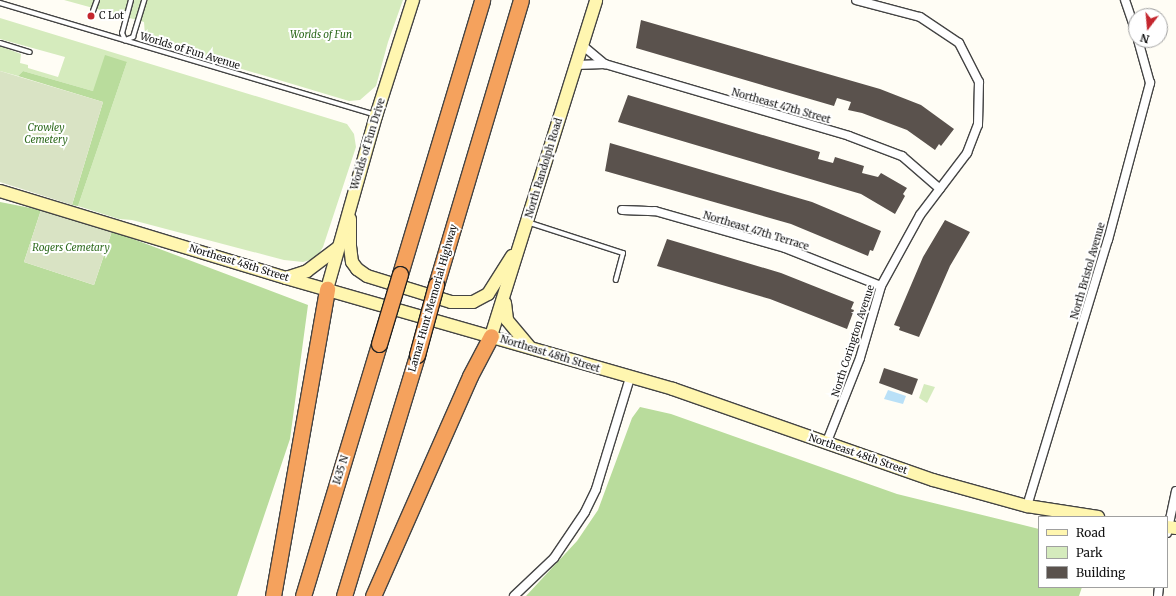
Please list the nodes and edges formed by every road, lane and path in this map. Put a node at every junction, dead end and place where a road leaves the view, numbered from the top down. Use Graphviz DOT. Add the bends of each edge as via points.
graph roads {
  1 [pos="97,0"];
  2 [pos="131,0"];
  3 [pos="144,0"];
  4 [pos="412,0"];
  5 [pos="482,0"];
  6 [pos="521,0"];
  7 [pos="596,0"];
  8 [pos="856,0"];
  9 [pos="7,2"];
  10 [pos="0,3"];
  11 [pos="93,11"];
  12 [pos="125,40"];
  13 [pos="0,43"];
  14 [pos="582,45"];
  15 [pos="1140,48"];
  16 [pos="30,52"];
  17 [pos="605,64"];
  18 [pos="576,66"];
  19 [pos="376,116"];
  20 [pos="940,189"];
  21 [pos="0,191"];
  22 [pos="350,202"];
  23 [pos="622,210"];
  24 [pos="527,222"];
  25 [pos="522,239"];
  26 [pos="338,248"];
  27 [pos="286,278"];
  28 [pos="616,280"];
  29 [pos="881,286"];
  30 [pos="327,289"];
  31 [pos="505,300"];
  32 [pos="491,336"];
  33 [pos="530,347"];
  34 [pos="630,378"];
  35 [pos="826,444"];
  36 [pos="1176,491"];
  37 [pos="1027,506"];
  38 [pos="1092,516"];
  39 [pos="1169,529"];
  40 [pos="273,596"];
  41 [pos="303,596"];
  42 [pos="344,596"];
  43 [pos="373,596"];
  44 [pos="514,596"];
  1 -- 11 [label="lane"];
  2 -- 12 [label="lane" via="122,32"];
  3 -- 12 [label="lane" via="133,37"];
  4 -- 19 [label="street, Worlds of Fun Drive"];
  5 -- 41 [label="highway, I435 N, bridge"];
  6 -- 42 [label="highway, Lamar Hunt Memorial Highway, bridge"];
  7 -- 14 [label="street, North Randolph Road"];
  8 -- 20 [label="street, North Corington Avenue" via="920,17 959,42 980,82 978,125 967,153"];
  9 -- 10 [label="lane, Worlds of Fun Avenue"];
  9 -- 12 [label="lane, Worlds of Fun Avenue"];
  12 -- 19 [label="lane, Worlds of Fun Avenue"];
  13 -- 16 [label="lane"];
  14 -- 17 [label="street, Northeast 47th Street"];
  14 -- 18 [label="street, North Randolph Road"];
  15 -- 37 [label="street, North Bristol Avenue" via="1150,83 1108,240"];
  17 -- 18 [label="street, Northeast 47th Street"];
  17 -- 20 [label="street, Northeast 47th Street" via="849,136 902,156"];
  18 -- 24 [label="street, North Randolph Road"];
  19 -- 22 [label="street, Worlds of Fun Drive"];
  20 -- 29 [label="street, North Corington Avenue" via="920,215"];
  21 -- 27 [label="street, Northeast 48th Street"];
  22 -- 25 [label="street" via="350,246 352,262 357,269 367,276 451,302 473,302 488,294"];
  22 -- 26 [label="street, Worlds of Fun Drive"];
  23 -- 29 [label="street, Northeast 47th Terrace" via="655,211 785,248"];
  24 -- 25 [label="street, North Randolph Road"];
  24 -- 28 [label="lane" via="623,252"];
  25 -- 31 [label="street, North Randolph Road"];
  26 -- 27 [label="street" via="307,271"];
  26 -- 30 [label="street, Worlds of Fun Drive"];
  27 -- 30 [label="street, Northeast 48th Street"];
  29 -- 35 [label="street, North Corington Avenue" via="860,358"];
  30 -- 32 [label="street, Northeast 48th Street"];
  30 -- 40 [label="highway"];
  31 -- 32 [label="street, North Randolph Road"];
  31 -- 33 [label="street" via="507,320"];
  32 -- 33 [label="street, Northeast 48th Street"];
  32 -- 43 [label="highway" via="470,376"];
  33 -- 34 [label="street, Northeast 48th Street"];
  34 -- 35 [label="street, Northeast 48th Street" via="673,389"];
  34 -- 44 [label="street" via="596,489 585,512 554,558"];
  35 -- 37 [label="street, Northeast 48th Street" via="933,480"];
  36 -- 39 [label="street"];
  37 -- 38 [label="street, Northeast 48th Street"];
}
